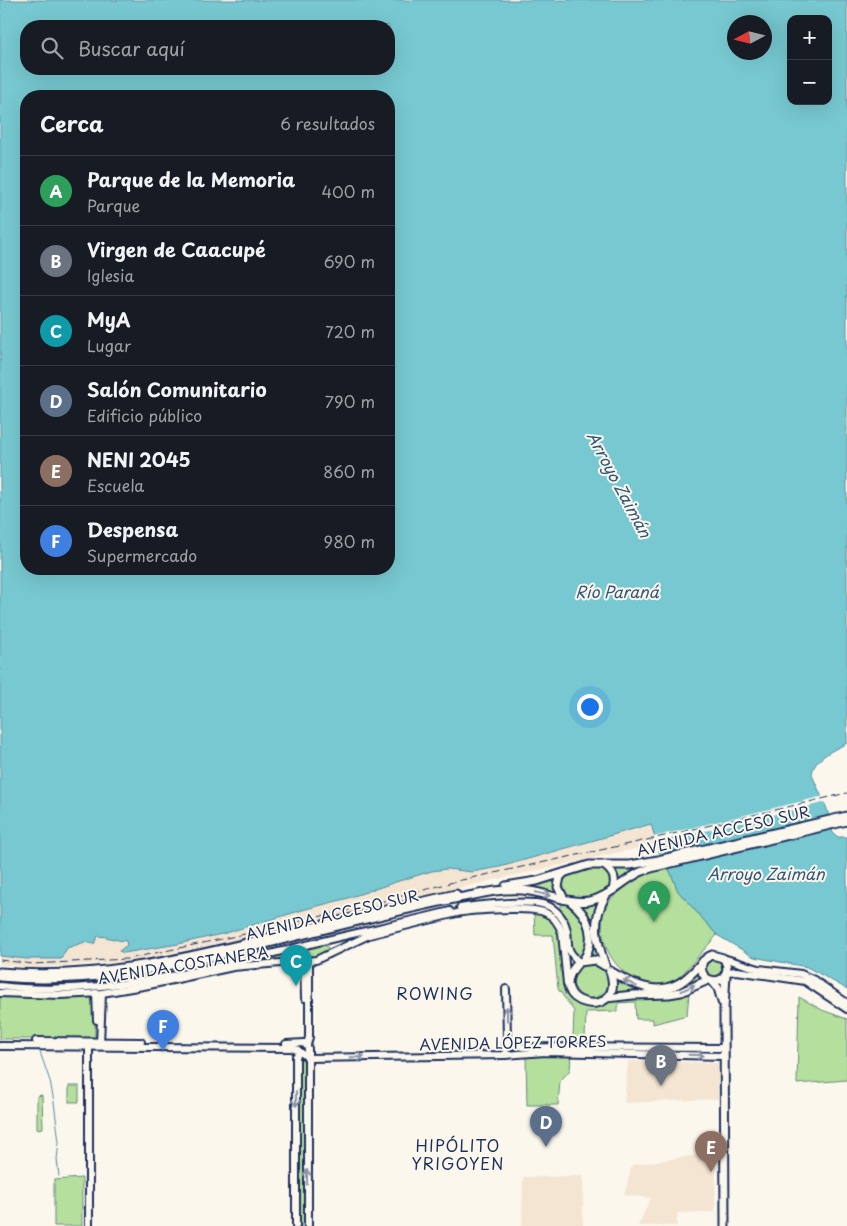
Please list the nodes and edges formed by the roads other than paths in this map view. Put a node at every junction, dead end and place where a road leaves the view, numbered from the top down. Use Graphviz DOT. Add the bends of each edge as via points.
graph roads {
  1 [pos="847,816"];
  2 [pos="834,822"];
  3 [pos="847,822"];
  4 [pos="659,863"];
  5 [pos="605,866"];
  6 [pos="567,871"];
  7 [pos="522,888"];
  8 [pos="613,890"];
  9 [pos="606,895"];
  10 [pos="567,900"];
  11 [pos="324,941"];
  12 [pos="299,947"];
  13 [pos="330,954"];
  14 [pos="723,958"];
  15 [pos="304,961"];
  16 [pos="702,961"];
  17 [pos="581,962"];
  18 [pos="608,969"];
  19 [pos="0,972"];
  20 [pos="727,973"];
  21 [pos="0,977"];
  22 [pos="710,980"];
  23 [pos="0,986"];
  24 [pos="506,989"];
  25 [pos="570,990"];
  26 [pos="0,993"];
  27 [pos="99,993"];
  28 [pos="606,998"];
  29 [pos="847,1003"];
  30 [pos="847,1009"];
  31 [pos="724,1010"];
  32 [pos="507,1039"];
  33 [pos="0,1042"];
  34 [pos="99,1042"];
  35 [pos="89,1043"];
  36 [pos="0,1046"];
  37 [pos="303,1049"];
  38 [pos="724,1052"];
  39 [pos="505,1055"];
  40 [pos="89,1226"];
  41 [pos="296,1226"];
  42 [pos="308,1226"];
  43 [pos="725,1226"];
  1 -- 2 [label="highway, AVENIDA ACCESO SUR"];
  2 -- 3 [label="highway, AVENIDA ACCESO SUR"];
  2 -- 4 [label="highway, AVENIDA ACCESO SUR"];
  4 -- 5 [label="highway, AVENIDA ACCESO SUR"];
  4 -- 8 [label="highway, AVENIDA ACCESO SUR" via="635,874"];
  5 -- 6 [label="highway" via="589,865"];
  5 -- 8 [label="highway" via="614,876"];
  6 -- 7 [label="highway"];
  6 -- 10 [label="highway" via="558,884 558,891"];
  7 -- 10 [label="highway, one-way"];
  7 -- 19 [label="highway, AVENIDA ACCESO SUR" via="466,891 142,966 70,974"];
  7 -- 21 [label="highway, AVENIDA ACCESO SUR" via="476,894 143,971 70,979"];
  8 -- 9 [label="highway"];
  9 -- 10 [label="highway" via="592,900"];
  9 -- 18 [label="highway" via="596,922 598,942"];
  10 -- 17 [label="highway" via="584,915 590,927 590,943"];
  11 -- 12 [label="main road, AVENIDA COSTANERA"];
  11 -- 13 [label="main road" via="330,945"];
  11 -- 17 [label="main road, AVENIDA COSTANERA" via="465,907 536,902 547,905 560,915 567,930 569,952"];
  12 -- 15 [label="main road" via="296,952"];
  12 -- 23 [label="main road, AVENIDA COSTANERA" via="125,983 60,989"];
  13 -- 15 [label="main road, AVENIDA COSTANERA"];
  13 -- 25 [label="main road, AVENIDA COSTANERA" via="370,936 464,912 540,911 553,917 559,926"];
  14 -- 16 [label="highway" via="712,955"];
  14 -- 20 [label="highway"];
  14 -- 29 [label="main road" via="759,969 801,974"];
  15 -- 27 [label="main road, AVENIDA COSTANERA" via="233,967"];
  15 -- 37 [label="main road" via="309,1037"];
  16 -- 18 [label="highway, one-way" via="681,982 662,988 637,986"];
  16 -- 22 [label="highway" via="702,974"];
  17 -- 18 [label="highway" via="595,960"];
  17 -- 25 [label="highway" via="570,974"];
  18 -- 28 [label="highway" via="612,986"];
  20 -- 22 [label="highway" via="720,980"];
  20 -- 30 [label="main road" via="737,971 800,980"];
  20 -- 31 [label="highway"];
  28 -- 22 [label="highway, one-way" via="670,994"];
  22 -- 31 [label="highway" via="718,988"];
  32 -- 24 [label="main road, one-way"];
  25 -- 28 [label="highway" via="576,999 586,1004 596,1004"];
  26 -- 27 [label="main road, AVENIDA COSTANERA"];
  27 -- 34 [label="main road"];
  31 -- 38 [label="highway"];
  32 -- 38 [label="main road, AVENIDA LÓPEZ TORRES" via="512,1045 523,1047"];
  32 -- 39 [label="main road"];
  33 -- 35 [label="main road, AVENIDA LÓPEZ TORRES"];
  34 -- 35 [label="main road, AVENIDA LÓPEZ TORRES"];
  34 -- 37 [label="main road, AVENIDA LÓPEZ TORRES"];
  35 -- 36 [label="main road, AVENIDA LÓPEZ TORRES"];
  35 -- 40 [label="main road"];
  37 -- 39 [label="main road, AVENIDA LÓPEZ TORRES, one-way"];
  37 -- 41 [label="main road, one-way" via="296,1056"];
  42 -- 37 [label="main road, one-way"];
  39 -- 38 [label="main road, AVENIDA LÓPEZ TORRES, one-way"];
  38 -- 43 [label="highway"];
}
